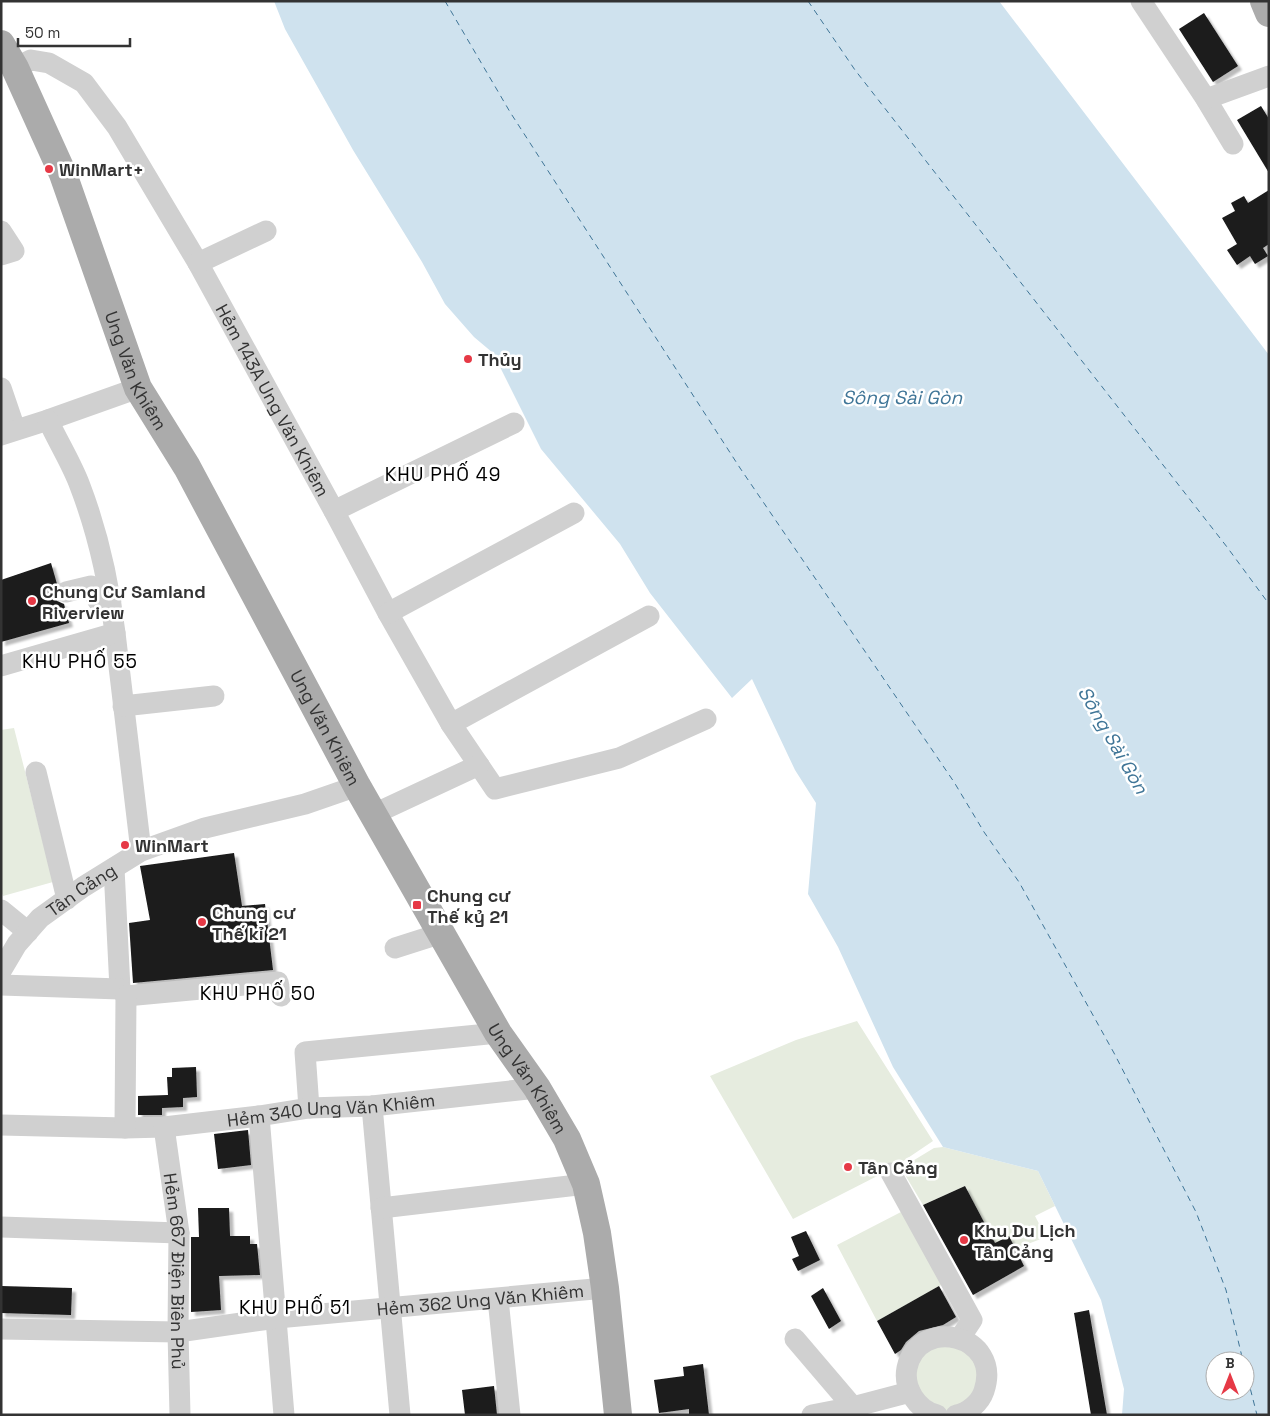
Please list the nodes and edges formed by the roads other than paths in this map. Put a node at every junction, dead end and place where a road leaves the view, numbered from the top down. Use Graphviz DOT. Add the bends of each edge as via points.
graph roads {
  1 [pos="1142,1"];
  2 [pos="1264,1"];
  3 [pos="1269,13"];
  4 [pos="5,53"];
  5 [pos="1269,76"];
  6 [pos="1206,99"];
  7 [pos="1233,144"];
  8 [pos="1,231"];
  9 [pos="266,231"];
  10 [pos="1,255"];
  11 [pos="198,263"];
  12 [pos="1,388"];
  13 [pos="138,388"];
  14 [pos="48,420"];
  15 [pos="514,423"];
  16 [pos="8,432"];
  17 [pos="334,511"];
  18 [pos="574,513"];
  19 [pos="66,592"];
  20 [pos="110,599"];
  21 [pos="388,613"];
  22 [pos="649,616"];
  23 [pos="115,633"];
  24 [pos="1,666"];
  25 [pos="214,696"];
  26 [pos="123,706"];
  27 [pos="706,719"];
  28 [pos="451,724"];
  29 [pos="479,765"];
  30 [pos="36,772"];
  31 [pos="357,786"];
  32 [pos="374,814"];
  33 [pos="141,851"];
  34 [pos="114,868"];
  35 [pos="67,899"];
  36 [pos="1,910"];
  37 [pos="28,932"];
  38 [pos="442,933"];
  39 [pos="396,948"];
  40 [pos="1,971"];
  41 [pos="1,985"];
  42 [pos="123,993"];
  43 [pos="281,996"];
  44 [pos="498,1033"];
  45 [pos="536,1088"];
  46 [pos="372,1106"];
  47 [pos="309,1108"];
  48 [pos="259,1116"];
  49 [pos="1,1125"];
  50 [pos="164,1127"];
  51 [pos="125,1128"];
  52 [pos="891,1172"];
  53 [pos="586,1184"];
  54 [pos="381,1208"];
  55 [pos="1,1228"];
  56 [pos="179,1234"];
  57 [pos="605,1288"];
  58 [pos="498,1299"];
  59 [pos="390,1308"];
  60 [pos="277,1318"];
  61 [pos="1,1329"];
  62 [pos="178,1332"];
  63 [pos="960,1338"];
  64 [pos="795,1339"];
  65 [pos="910,1392"];
  66 [pos="851,1411"];
  67 [pos="180,1415"];
  68 [pos="284,1415"];
  69 [pos="400,1415"];
  70 [pos="510,1415"];
  71 [pos="618,1415"];
  72 [pos="812,1415"];
  73 [pos="937,1415"];
  74 [pos="956,1415"];
  1 -- 6 [label="street"];
  2 -- 3 [label="main road"];
  4 -- 11 [label="street, Hẻm 143A Ung Văn Khiêm" via="49,63 84,83 117,127"];
  4 -- 13 [label="main road, Ung Văn Khiêm" via="63,174"];
  5 -- 6 [label="street"];
  6 -- 7 [label="street"];
  8 -- 10 [label="street" via="14,252"];
  9 -- 11 [label="street"];
  11 -- 17 [label="street, Hẻm 143A Ung Văn Khiêm"];
  12 -- 16 [label="street"];
  13 -- 14 [label="street"];
  13 -- 31 [label="main road, Ung Văn Khiêm" via="187,467"];
  14 -- 16 [label="street"];
  14 -- 20 [label="street" via="80,486 102,558"];
  15 -- 17 [label="street"];
  17 -- 21 [label="street, Hẻm 143A Ung Văn Khiêm"];
  18 -- 21 [label="street"];
  19 -- 20 [label="street" via="91,586 98,601"];
  20 -- 23 [label="street"];
  21 -- 28 [label="street, Hẻm 143A Ung Văn Khiêm"];
  22 -- 28 [label="street"];
  23 -- 24 [label="street"];
  23 -- 26 [label="street"];
  25 -- 26 [label="street"];
  26 -- 33 [label="street"];
  27 -- 29 [label="street, Hẻm 143A Ung Văn Khiêm" via="619,758 495,788"];
  28 -- 29 [label="street, Hẻm 143A Ung Văn Khiêm"];
  29 -- 32 [label="street"];
  30 -- 35 [label="street"];
  31 -- 32 [label="main road, Ung Văn Khiêm"];
  31 -- 33 [label="street, Tân Cảng" via="305,804 205,828"];
  32 -- 38 [label="main road, Ung Văn Khiêm"];
  33 -- 34 [label="street, Tân Cảng"];
  34 -- 35 [label="street, Tân Cảng"];
  34 -- 42 [label="street"];
  35 -- 37 [label="street, Tân Cảng" via="40,918"];
  36 -- 37 [label="street"];
  37 -- 40 [label="street, Tân Cảng" via="16,944"];
  38 -- 39 [label="street"];
  38 -- 44 [label="main road, Ung Văn Khiêm"];
  41 -- 42 [label="street"];
  42 -- 43 [label="street" via="278,982"];
  42 -- 51 [label="street"];
  44 -- 45 [label="main road, Ung Văn Khiêm"];
  44 -- 47 [label="street" via="305,1052"];
  45 -- 46 [label="street, Hẻm 340 Ung Văn Khiêm"];
  45 -- 53 [label="main road, Ung Văn Khiêm" via="567,1139"];
  46 -- 47 [label="street, Hẻm 340 Ung Văn Khiêm"];
  46 -- 54 [label="street"];
  47 -- 48 [label="street, Hẻm 340 Ung Văn Khiêm"];
  48 -- 50 [label="street, Hẻm 340 Ung Văn Khiêm"];
  48 -- 60 [label="street"];
  49 -- 51 [label="street, Hẻm 340 Ung Văn Khiêm"];
  50 -- 51 [label="street, Hẻm 340 Ung Văn Khiêm"];
  50 -- 56 [label="street, Hẻm 667 Điện Biên Phủ"];
  52 -- 63 [label="street" via="972,1320"];
  53 -- 54 [label="street"];
  53 -- 57 [label="main road, Ung Văn Khiêm"];
  54 -- 59 [label="street"];
  55 -- 56 [label="street"];
  56 -- 62 [label="street, Hẻm 667 Điện Biên Phủ"];
  57 -- 58 [label="street, Hẻm 362 Ung Văn Khiêm"];
  57 -- 71 [label="main road, Ung Văn Khiêm"];
  58 -- 59 [label="street, Hẻm 362 Ung Văn Khiêm"];
  58 -- 70 [label="street"];
  59 -- 60 [label="street, Hẻm 362 Ung Văn Khiêm"];
  59 -- 69 [label="street"];
  60 -- 62 [label="street, Hẻm 362 Ung Văn Khiêm"];
  60 -- 68 [label="street"];
  61 -- 62 [label="street, Hẻm 362 Ung Văn Khiêm"];
  62 -- 67 [label="street, Hẻm 667 Điện Biên Phủ"];
  63 -- 65 [label="street" via="946,1336 920,1346 907,1368"];
  63 -- 74 [label="street" via="981,1354 987,1381 982,1396 973,1407"];
  64 -- 66 [label="street"];
  65 -- 66 [label="street"];
  65 -- 73 [label="street" via="922,1408"];
  66 -- 72 [label="street"];
}
